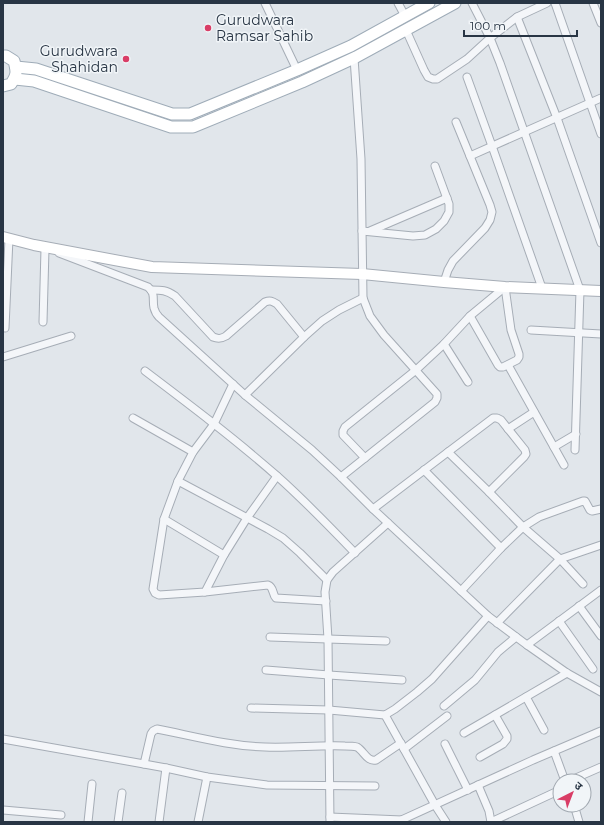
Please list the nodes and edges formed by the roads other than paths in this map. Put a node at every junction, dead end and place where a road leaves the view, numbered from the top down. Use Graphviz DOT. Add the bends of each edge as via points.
graph roads {
  1 [pos="265,3"];
  2 [pos="398,3"];
  3 [pos="429,3"];
  4 [pos="454,3"];
  5 [pos="472,3"];
  6 [pos="547,3"];
  7 [pos="555,3"];
  8 [pos="593,3"];
  9 [pos="435,14"];
  10 [pos="405,16"];
  11 [pos="517,17"];
  12 [pos="601,22"];
  13 [pos="406,30"];
  14 [pos="490,38"];
  15 [pos="3,56"];
  16 [pos="354,58"];
  17 [pos="16,67"];
  18 [pos="296,70"];
  19 [pos="467,77"];
  20 [pos="7,87"];
  21 [pos="601,98"];
  22 [pos="590,103"];
  23 [pos="557,118"];
  24 [pos="456,122"];
  25 [pos="524,132"];
  26 [pos="601,134"];
  27 [pos="492,146"];
  28 [pos="470,156"];
  29 [pos="435,166"];
  30 [pos="447,198"];
  31 [pos="365,231"];
  32 [pos="6,237"];
  33 [pos="601,243"];
  34 [pos="34,245"];
  35 [pos="45,248"];
  36 [pos="362,274"];
  37 [pos="444,282"];
  38 [pos="505,287"];
  39 [pos="542,288"];
  40 [pos="152,290"];
  41 [pos="580,290"];
  42 [pos="601,291"];
  43 [pos="363,298"];
  44 [pos="470,316"];
  45 [pos="43,322"];
  46 [pos="5,328"];
  47 [pos="531,330"];
  48 [pos="579,333"];
  49 [pos="601,334"];
  50 [pos="71,336"];
  51 [pos="304,337"];
  52 [pos="444,344"];
  53 [pos="3,357"];
  54 [pos="508,365"];
  55 [pos="416,370"];
  56 [pos="145,371"];
  57 [pos="468,382"];
  58 [pos="233,384"];
  59 [pos="245,395"];
  60 [pos="534,412"];
  61 [pos="133,418"];
  62 [pos="214,424"];
  63 [pos="508,429"];
  64 [pos="576,434"];
  65 [pos="554,447"];
  66 [pos="575,450"];
  67 [pos="193,452"];
  68 [pos="448,452"];
  69 [pos="365,458"];
  70 [pos="564,465"];
  71 [pos="424,470"];
  72 [pos="277,476"];
  73 [pos="341,477"];
  74 [pos="178,481"];
  75 [pos="489,492"];
  76 [pos="372,509"];
  77 [pos="601,509"];
  78 [pos="247,518"];
  79 [pos="164,519"];
  80 [pos="388,523"];
  81 [pos="523,527"];
  82 [pos="601,545"];
  83 [pos="501,548"];
  84 [pos="355,553"];
  85 [pos="224,556"];
  86 [pos="560,559"];
  87 [pos="327,580"];
  88 [pos="583,584"];
  89 [pos="601,590"];
  90 [pos="460,591"];
  91 [pos="205,592"];
  92 [pos="326,600"];
  93 [pos="580,606"];
  94 [pos="488,616"];
  95 [pos="559,621"];
  96 [pos="497,623"];
  97 [pos="601,636"];
  98 [pos="270,637"];
  99 [pos="516,637"];
  100 [pos="328,639"];
  101 [pos="386,642"];
  102 [pos="527,645"];
  103 [pos="593,669"];
  104 [pos="266,670"];
  105 [pos="568,673"];
  106 [pos="329,675"];
  107 [pos="402,680"];
  108 [pos="601,692"];
  109 [pos="526,697"];
  110 [pos="444,706"];
  111 [pos="251,708"];
  112 [pos="329,710"];
  113 [pos="385,714"];
  114 [pos="495,715"];
  115 [pos="447,716"];
  116 [pos="544,730"];
  117 [pos="601,731"];
  118 [pos="464,733"];
  119 [pos="3,739"];
  120 [pos="445,744"];
  121 [pos="330,746"];
  122 [pos="402,746"];
  123 [pos="554,751"];
  124 [pos="480,757"];
  125 [pos="144,764"];
  126 [pos="601,767"];
  127 [pos="166,768"];
  128 [pos="562,773"];
  129 [pos="587,773"];
  130 [pos="207,777"];
  131 [pos="92,784"];
  132 [pos="478,785"];
  133 [pos="330,786"];
  134 [pos="375,786"];
  135 [pos="468,790"];
  136 [pos="122,793"];
  137 [pos="552,794"];
  138 [pos="435,805"];
  139 [pos="3,810"];
  140 [pos="61,814"];
  141 [pos="330,820"];
  142 [pos="400,821"];
  143 [pos="88,822"];
  144 [pos="118,822"];
  145 [pos="159,822"];
  146 [pos="198,822"];
  147 [pos="446,822"];
  148 [pos="491,822"];
  1 -- 18 [label="street"];
  2 -- 10 [label="street"];
  3 -- 9 [label="main road"];
  3 -- 10 [label="main road"];
  4 -- 9 [label="main road"];
  5 -- 14 [label="street"];
  6 -- 11 [label="street"];
  7 -- 22 [label="street"];
  8 -- 12 [label="street"];
  9 -- 13 [label="main road"];
  10 -- 18 [label="main road" via="351,46"];
  11 -- 14 [label="street"];
  11 -- 23 [label="street"];
  13 -- 14 [label="street" via="424,70 432,79 437,79 467,59"];
  13 -- 16 [label="main road"];
  14 -- 25 [label="street"];
  15 -- 17 [label="main road" via="14,61"];
  16 -- 20 [label="main road" via="193,127 171,127 34,81"];
  16 -- 31 [label="street"];
  17 -- 18 [label="main road" via="36,69 172,114 190,114"];
  17 -- 20 [label="main road" via="16,72"];
  19 -- 27 [label="street"];
  21 -- 22 [label="street"];
  22 -- 23 [label="street"];
  22 -- 26 [label="street"];
  23 -- 25 [label="street"];
  23 -- 33 [label="street"];
  24 -- 28 [label="street"];
  25 -- 27 [label="street"];
  25 -- 41 [label="street"];
  27 -- 28 [label="street"];
  27 -- 39 [label="street"];
  28 -- 37 [label="street" via="492,212 484,228 453,261"];
  29 -- 30 [label="street"];
  30 -- 31 [label="street"];
  30 -- 31 [label="street" via="449,212 444,221 425,235"];
  31 -- 36 [label="street"];
  32 -- 34 [label="main road"];
  32 -- 46 [label="street"];
  34 -- 35 [label="street"];
  34 -- 36 [label="main road" via="152,266"];
  35 -- 40 [label="street"];
  35 -- 45 [label="street"];
  36 -- 37 [label="main road"];
  36 -- 43 [label="street"];
  37 -- 38 [label="main road"];
  38 -- 39 [label="main road"];
  38 -- 44 [label="street"];
  38 -- 54 [label="street" via="511,330 519,354 517,360"];
  39 -- 41 [label="main road"];
  40 -- 51 [label="street" via="163,290 175,296 213,337 218,339 226,336 268,300 277,304"];
  40 -- 58 [label="street" via="155,310 159,317"];
  41 -- 42 [label="main road"];
  41 -- 48 [label="street"];
  43 -- 51 [label="street" via="322,321"];
  43 -- 55 [label="street" via="370,316"];
  44 -- 52 [label="street"];
  44 -- 54 [label="street" via="498,365"];
  47 -- 48 [label="street"];
  48 -- 49 [label="street"];
  48 -- 64 [label="street"];
  50 -- 53 [label="street"];
  51 -- 59 [label="street"];
  52 -- 55 [label="street"];
  52 -- 57 [label="street"];
  54 -- 60 [label="street"];
  55 -- 69 [label="street" via="437,394 436,402"];
  55 -- 69 [label="street" via="342,431"];
  56 -- 62 [label="street"];
  58 -- 59 [label="street"];
  58 -- 62 [label="street"];
  59 -- 73 [label="street"];
  60 -- 63 [label="street"];
  60 -- 65 [label="street"];
  61 -- 67 [label="street"];
  62 -- 67 [label="street"];
  62 -- 72 [label="street"];
  63 -- 68 [label="street" via="501,420 493,418"];
  63 -- 75 [label="street" via="526,450 526,454"];
  64 -- 65 [label="street"];
  64 -- 66 [label="street"];
  65 -- 70 [label="street"];
  67 -- 74 [label="street"];
  68 -- 71 [label="street"];
  68 -- 75 [label="street"];
  69 -- 73 [label="street"];
  71 -- 76 [label="street"];
  71 -- 83 [label="street"];
  72 -- 78 [label="street"];
  72 -- 84 [label="street"];
  73 -- 76 [label="street"];
  74 -- 78 [label="street"];
  74 -- 79 [label="street"];
  75 -- 81 [label="street"];
  76 -- 80 [label="street"];
  77 -- 81 [label="street" via="590,510 583,501 539,517"];
  78 -- 85 [label="street"];
  78 -- 87 [label="street" via="283,538"];
  79 -- 85 [label="street"];
  79 -- 91 [label="street" via="153,589 155,593 159,595"];
  80 -- 84 [label="street"];
  80 -- 90 [label="street"];
  81 -- 83 [label="street"];
  81 -- 86 [label="street"];
  82 -- 86 [label="street"];
  83 -- 90 [label="street"];
  84 -- 87 [label="street"];
  85 -- 91 [label="street"];
  86 -- 88 [label="street"];
  86 -- 96 [label="street"];
  87 -- 92 [label="street"];
  89 -- 93 [label="street"];
  90 -- 94 [label="street"];
  91 -- 92 [label="street" via="268,585 271,586 276,598"];
  92 -- 100 [label="street"];
  93 -- 95 [label="street"];
  93 -- 97 [label="street"];
  94 -- 96 [label="street"];
  94 -- 113 [label="street" via="432,679 401,705"];
  95 -- 102 [label="street"];
  95 -- 103 [label="street"];
  96 -- 99 [label="street"];
  98 -- 100 [label="street"];
  99 -- 102 [label="street"];
  99 -- 110 [label="street" via="498,652 475,680"];
  100 -- 101 [label="street"];
  100 -- 106 [label="street"];
  102 -- 105 [label="street"];
  104 -- 106 [label="street"];
  105 -- 108 [label="street"];
  105 -- 109 [label="street"];
  106 -- 107 [label="street"];
  106 -- 112 [label="street"];
  109 -- 114 [label="street"];
  109 -- 116 [label="street"];
  111 -- 112 [label="street"];
  112 -- 113 [label="street"];
  112 -- 121 [label="street"];
  113 -- 122 [label="street"];
  114 -- 118 [label="street"];
  114 -- 124 [label="street" via="507,739"];
  115 -- 122 [label="street"];
  117 -- 123 [label="street"];
  119 -- 125 [label="street"];
  120 -- 135 [label="street"];
  121 -- 122 [label="street" via="357,747 369,759 376,760"];
  121 -- 125 [label="street" via="266,747 229,744 157,729 151,734"];
  121 -- 133 [label="street"];
  122 -- 138 [label="street"];
  123 -- 128 [label="street"];
  123 -- 132 [label="street"];
  125 -- 127 [label="street"];
  126 -- 129 [label="street"];
  127 -- 130 [label="street"];
  127 -- 145 [label="street"];
  130 -- 133 [label="street" via="267,785"];
  130 -- 146 [label="street"];
  131 -- 143 [label="street"];
  132 -- 135 [label="street"];
  132 -- 148 [label="street"];
  133 -- 134 [label="street"];
  133 -- 141 [label="street"];
  135 -- 138 [label="street"];
  136 -- 144 [label="street"];
  137 -- 148 [label="street"];
  138 -- 142 [label="street"];
  138 -- 147 [label="street"];
  139 -- 140 [label="street"];
  141 -- 142 [label="street"];
}
